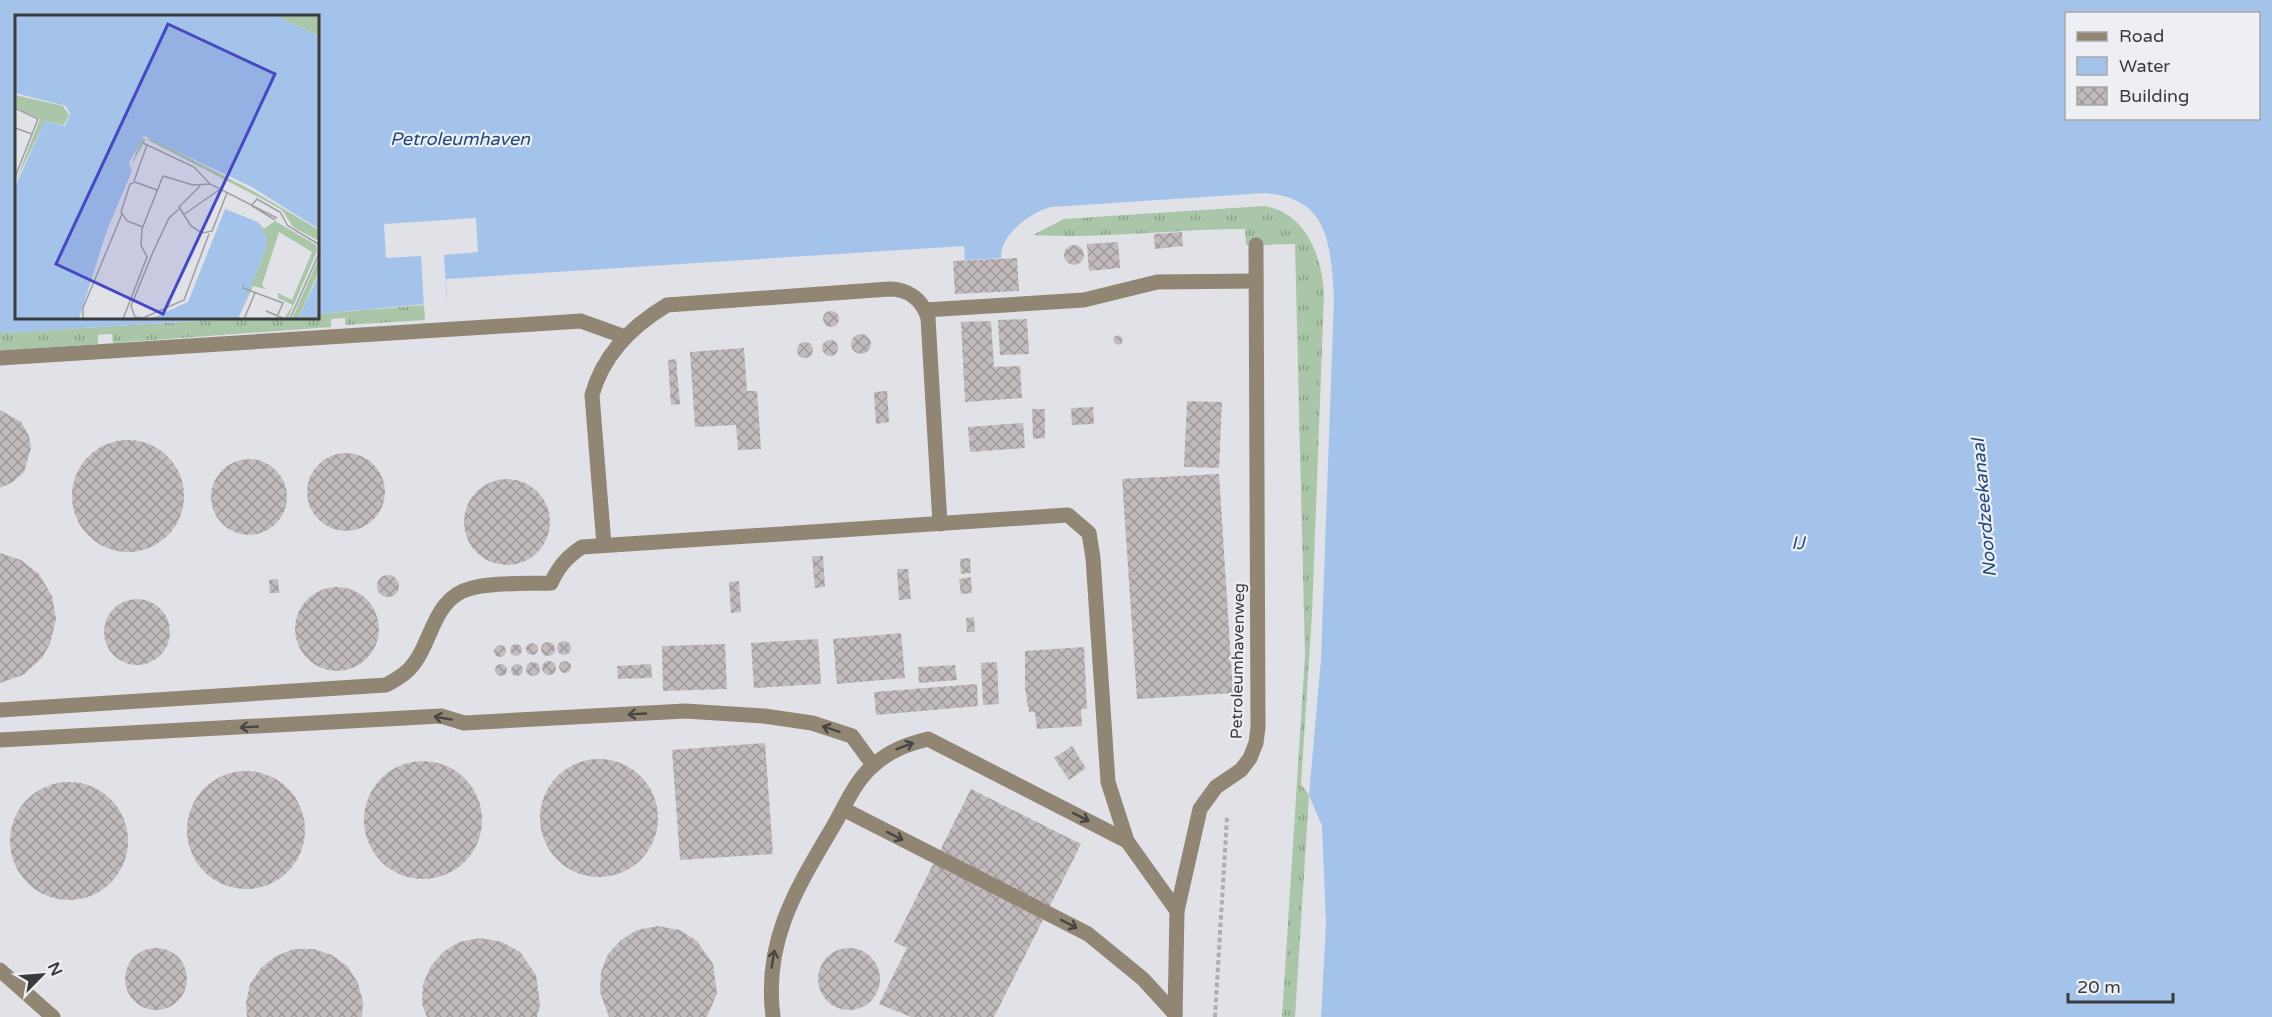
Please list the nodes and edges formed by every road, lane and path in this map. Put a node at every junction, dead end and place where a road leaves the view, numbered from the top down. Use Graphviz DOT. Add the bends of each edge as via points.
graph roads {
  1 [pos="1256,245"];
  2 [pos="1256,281"];
  3 [pos="926,310"];
  4 [pos="626,337"];
  5 [pos="0,358"];
  6 [pos="940,524"];
  7 [pos="604,546"];
  8 [pos="0,710"];
  9 [pos="0,740"];
  10 [pos="873,765"];
  11 [pos="1229,780"];
  12 [pos="843,809"];
  13 [pos="1127,841"];
  14 [pos="1177,911"];
  15 [pos="0,970"];
  16 [pos="1175,1016"];
  17 [pos="53,1017"];
  18 [pos="773,1017"];
  19 [pos="1215,1017"];
  1 -- 2 [label="lane, Petroleumhavenweg"];
  2 -- 3 [label="lane" via="1157,282 1084,300"];
  2 -- 11 [label="lane, Petroleumhavenweg" via="1258,727 1250,758"];
  3 -- 4 [label="lane" via="907,292 889,288 667,305 644,319"];
  3 -- 6 [label="lane"];
  4 -- 5 [label="lane" via="581,321"];
  4 -- 7 [label="lane" via="597,375 592,395"];
  6 -- 7 [label="lane"];
  6 -- 13 [label="lane" via="1068,515 1089,533 1108,782"];
  7 -- 8 [label="lane" via="582,547 568,556 551,583 471,588 453,598 430,626 416,661 386,685"];
  10 -- 9 [label="lane, one-way" via="852,736 812,723 685,711 464,723 441,716"];
  10 -- 12 [label="lane"];
  10 -- 13 [label="lane, one-way" via="890,752 928,739"];
  11 -- 14 [label="lane, Petroleumhavenweg" via="1216,787 1200,809"];
  11 -- 19 [label="path"];
  12 -- 16 [label="lane, one-way" via="1088,934 1143,980"];
  18 -- 12 [label="lane, one-way" via="771,972 783,917"];
  13 -- 14 [label="lane"];
  14 -- 16 [label="lane, Petroleumhavenweg"];
  15 -- 17 [label="lane"];
}
